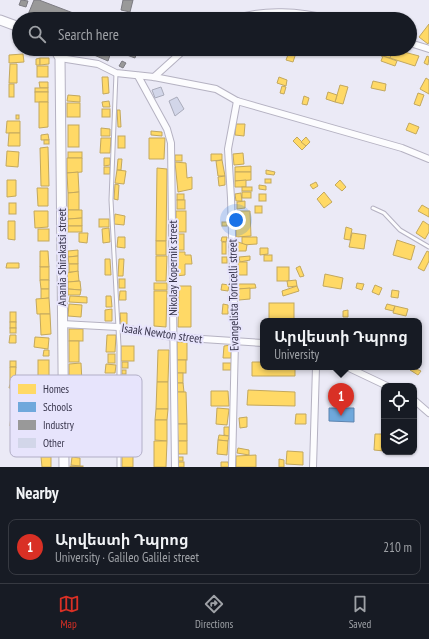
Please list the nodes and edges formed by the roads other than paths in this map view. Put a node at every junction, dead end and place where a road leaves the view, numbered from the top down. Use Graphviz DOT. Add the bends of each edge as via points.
graph roads {
  1 [pos="0,20"];
  2 [pos="12,24"];
  3 [pos="417,45"];
  4 [pos="429,49"];
  5 [pos="177,56"];
  6 [pos="60,58"];
  7 [pos="116,73"];
  8 [pos="138,76"];
  9 [pos="154,77"];
  10 [pos="236,101"];
  11 [pos="429,159"];
  12 [pos="373,208"];
  13 [pos="429,247"];
  14 [pos="62,324"];
  15 [pos="118,327"];
  16 [pos="172,337"];
  17 [pos="235,341"];
  18 [pos="260,343"];
  19 [pos="316,370"];
  20 [pos="353,370"];
  21 [pos="63,375"];
  22 [pos="118,375"];
  23 [pos="381,383"];
  24 [pos="417,403"];
  25 [pos="429,413"];
  26 [pos="64,457"];
  27 [pos="119,457"];
  28 [pos="64,467"];
  29 [pos="119,467"];
  30 [pos="175,467"];
  31 [pos="232,467"];
  32 [pos="313,467"];
  1 -- 2 [label="main road"];
  3 -- 4 [label="street"];
  5 -- 9 [label="street"];
  6 -- 7 [label="street" via="98,64"];
  6 -- 14 [label="main road, Anania Shirakatsi street"];
  7 -- 8 [label="street"];
  7 -- 15 [label="lane" via="111,200"];
  8 -- 9 [label="street"];
  8 -- 16 [label="street, Nikolay Kopernik street" via="170,136"];
  9 -- 10 [label="street" via="216,90"];
  10 -- 11 [label="street" via="402,148"];
  10 -- 17 [label="street, Evangelista Torricelli street" via="228,149"];
  12 -- 13 [label="lane" via="384,213 400,230"];
  14 -- 15 [label="street, Isaak Newton street"];
  14 -- 21 [label="main road, Anania Shirakatsi street"];
  15 -- 16 [label="street, Isaak Newton street"];
  15 -- 22 [label="lane"];
  16 -- 17 [label="street, Isaak Newton street"];
  16 -- 30 [label="street, Nikolay Kopernik street"];
  17 -- 18 [label="street, Isaak Newton street"];
  17 -- 31 [label="street, Evangelista Torricelli street"];
  19 -- 32 [label="street"];
  20 -- 23 [label="street"];
  24 -- 25 [label="street"];
  26 -- 28 [label="main road, Anania Shirakatsi street"];
  27 -- 29 [label="lane"];
}
